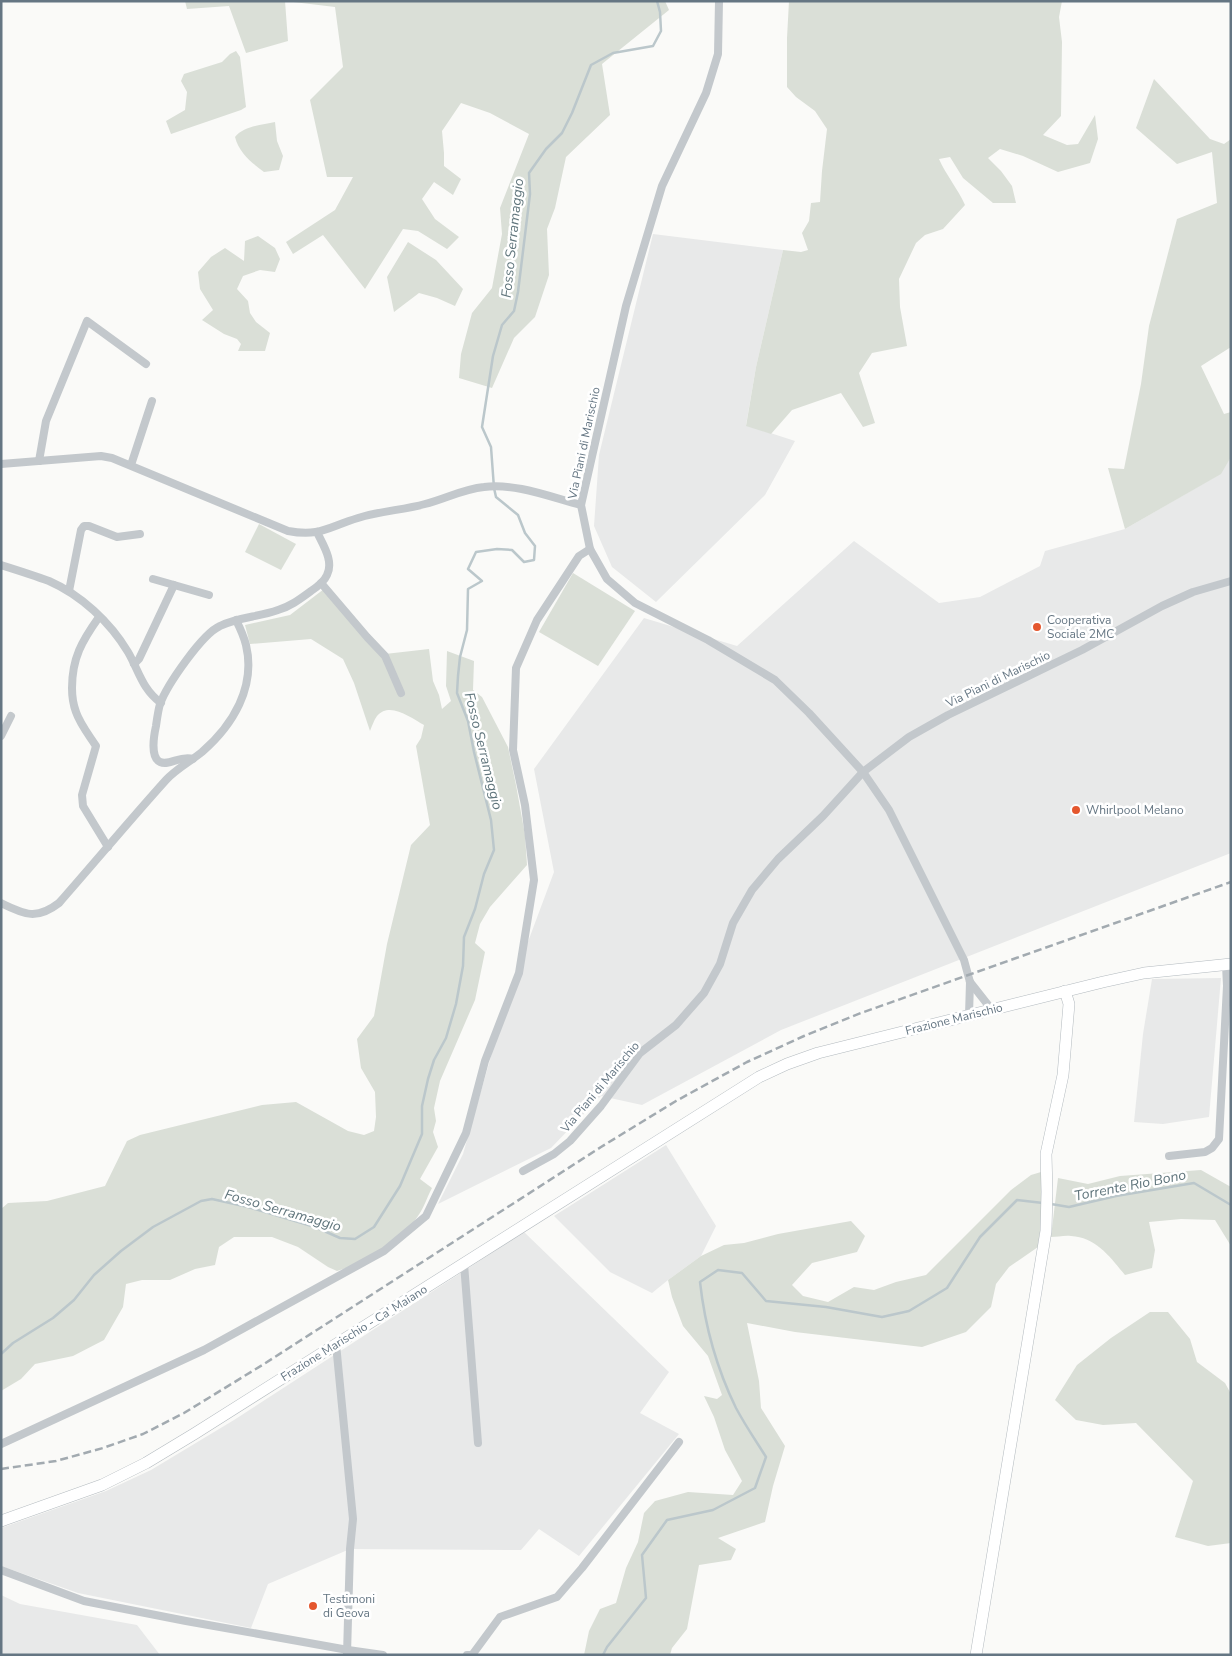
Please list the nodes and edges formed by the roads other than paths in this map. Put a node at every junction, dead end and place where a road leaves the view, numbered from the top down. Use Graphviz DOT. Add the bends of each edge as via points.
graph roads {
  1 [pos="719,1"];
  2 [pos="146,364"];
  3 [pos="152,401"];
  4 [pos="39,461"];
  5 [pos="1,464"];
  6 [pos="131,465"];
  7 [pos="581,506"];
  8 [pos="317,532"];
  9 [pos="140,534"];
  10 [pos="590,549"];
  11 [pos="1,566"];
  12 [pos="153,579"];
  13 [pos="1231,581"];
  14 [pos="321,583"];
  15 [pos="174,585"];
  16 [pos="69,592"];
  17 [pos="209,595"];
  18 [pos="99,616"];
  19 [pos="236,620"];
  20 [pos="134,664"];
  21 [pos="401,693"];
  22 [pos="161,703"];
  23 [pos="11,716"];
  24 [pos="1,736"];
  25 [pos="193,759"];
  26 [pos="863,772"];
  27 [pos="108,847"];
  28 [pos="1,903"];
  29 [pos="1229,964"];
  30 [pos="970,982"];
  31 [pos="1065,991"];
  32 [pos="992,1010"];
  33 [pos="969,1015"];
  34 [pos="1221,1108"];
  35 [pos="1231,1108"];
  36 [pos="693,1119"];
  37 [pos="1169,1156"];
  38 [pos="523,1171"];
  39 [pos="464,1264"];
  40 [pos="336,1344"];
  41 [pos="679,1442"];
  42 [pos="478,1443"];
  43 [pos="1,1444"];
  44 [pos="1,1521"];
  45 [pos="1,1570"];
  46 [pos="348,1652"];
  47 [pos="383,1655"];
  48 [pos="466,1655"];
  49 [pos="976,1655"];
  1 -- 7 [label="street, Via Piani di Marischio" via="718,54 706,93 662,186 626,306"];
  2 -- 4 [label="street" via="87,321 46,421"];
  3 -- 6 [label="street"];
  4 -- 5 [label="street"];
  4 -- 6 [label="street" via="100,456"];
  6 -- 8 [label="street" via="288,530 303,534"];
  7 -- 8 [label="street" via="524,490 484,487 432,503 358,518"];
  7 -- 10 [label="street, Via Piani di Marischio"];
  8 -- 14 [label="street" via="329,566"];
  9 -- 16 [label="street" via="117,537 84,526"];
  10 -- 26 [label="street, Via Piani di Marischio" via="607,579 635,603 708,640 775,680"];
  10 -- 43 [label="street" via="580,556 537,620 516,668 513,750 525,805 534,880 519,973 485,1061 466,1133 426,1216 384,1251 204,1350"];
  11 -- 16 [label="street" via="50,582"];
  12 -- 15 [label="street"];
  13 -- 26 [label="street, Via Piani di Marischio" via="1193,592 1162,606 1082,650 948,715 909,737"];
  14 -- 19 [label="street" via="293,604 277,611"];
  14 -- 21 [label="street" via="386,656"];
  15 -- 17 [label="street"];
  15 -- 20 [label="street" via="140,659"];
  16 -- 18 [label="street"];
  18 -- 20 [label="street" via="110,626"];
  18 -- 27 [label="street" via="77,652 72,673 72,699 96,746 82,795 83,806"];
  19 -- 22 [label="street" via="211,631 180,669"];
  19 -- 25 [label="street" via="246,645 248,665 241,703 220,736"];
  20 -- 22 [label="street" via="145,689"];
  22 -- 25 [label="street" via="155,730 156,759 167,763 186,757"];
  23 -- 24 [label="street"];
  25 -- 27 [label="street" via="168,778"];
  26 -- 30 [label="street, Via Piani di Marischio" via="890,810 964,960"];
  26 -- 38 [label="street, Via Piani di Marischio" via="752,890 733,923 720,964 704,993 676,1025 640,1053 570,1141"];
  27 -- 28 [label="street" via="59,903 47,912 29,914"];
  29 -- 31 [label="main road, Frazione Marischio" via="1144,973"];
  29 -- 34 [label="street"];
  30 -- 32 [label="street"];
  30 -- 33 [label="street"];
  31 -- 32 [label="main road, Frazione Marischio"];
  31 -- 49 [label="main road" via="1069,1004 1063,1075 1046,1154 1046,1231"];
  32 -- 33 [label="main road, Frazione Marischio"];
  33 -- 36 [label="main road, Frazione Marischio" via="818,1053 787,1064"];
  34 -- 35 [label="street"];
  34 -- 37 [label="street" via="1219,1139 1212,1148 1205,1152"];
  36 -- 39 [label="main road, Frazione Marischio - Ca' Maiano"];
  39 -- 40 [label="main road, Frazione Marischio - Ca' Maiano"];
  39 -- 42 [label="street"];
  40 -- 44 [label="main road, Frazione Marischio - Ca' Maiano" via="146,1463 102,1485"];
  40 -- 46 [label="street" via="352,1519"];
  41 -- 48 [label="street" via="557,1597 500,1617 472,1654"];
  45 -- 46 [label="street" via="84,1601"];
  46 -- 47 [label="street"];
}
